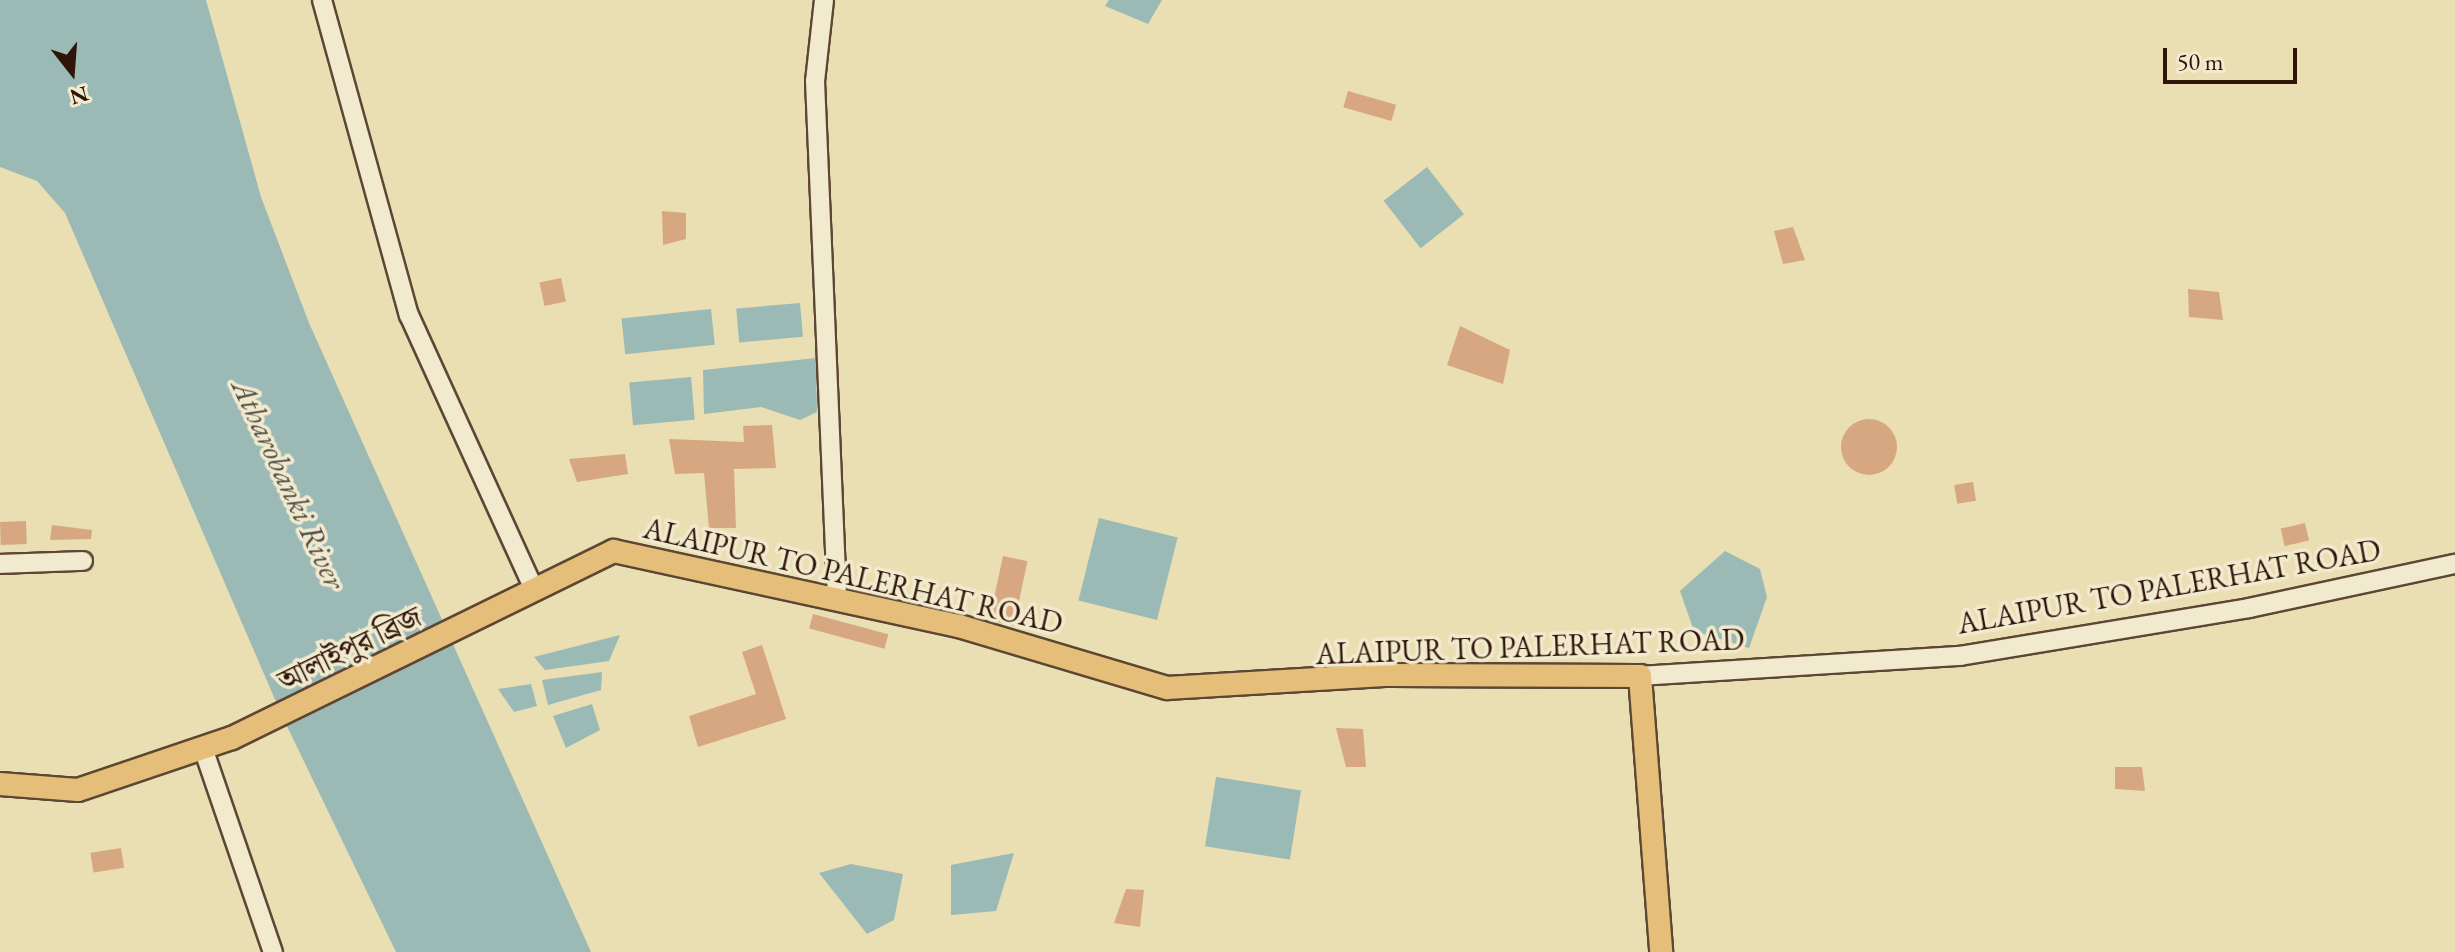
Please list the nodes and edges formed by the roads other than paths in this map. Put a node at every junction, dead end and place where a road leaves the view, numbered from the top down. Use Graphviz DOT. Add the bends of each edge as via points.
graph roads {
  1 [pos="322,0"];
  2 [pos="824,0"];
  3 [pos="614,551"];
  4 [pos="83,561"];
  5 [pos="0,564"];
  6 [pos="2455,564"];
  7 [pos="534,589"];
  8 [pos="837,598"];
  9 [pos="1640,676"];
  10 [pos="203,748"];
  11 [pos="0,784"];
  12 [pos="273,952"];
  13 [pos="1661,952"];
  1 -- 7 [label="street" via="409,315"];
  2 -- 8 [label="street" via="815,81"];
  3 -- 7 [label="main road, আলাইপুর ব্রিজ"];
  3 -- 8 [label="main road, ALAIPUR TO PALERHAT ROAD"];
  4 -- 5 [label="street"];
  6 -- 9 [label="street, ALAIPUR TO PALERHAT ROAD" via="2249,608 1960,656"];
  7 -- 10 [label="main road, আলাইপুর ব্রিজ"];
  8 -- 9 [label="main road, ALAIPUR TO PALERHAT ROAD" via="1167,688 1389,675"];
  9 -- 13 [label="main road"];
  10 -- 11 [label="main road, আলাইপুর ব্রিজ" via="78,790"];
  10 -- 12 [label="street"];
}
